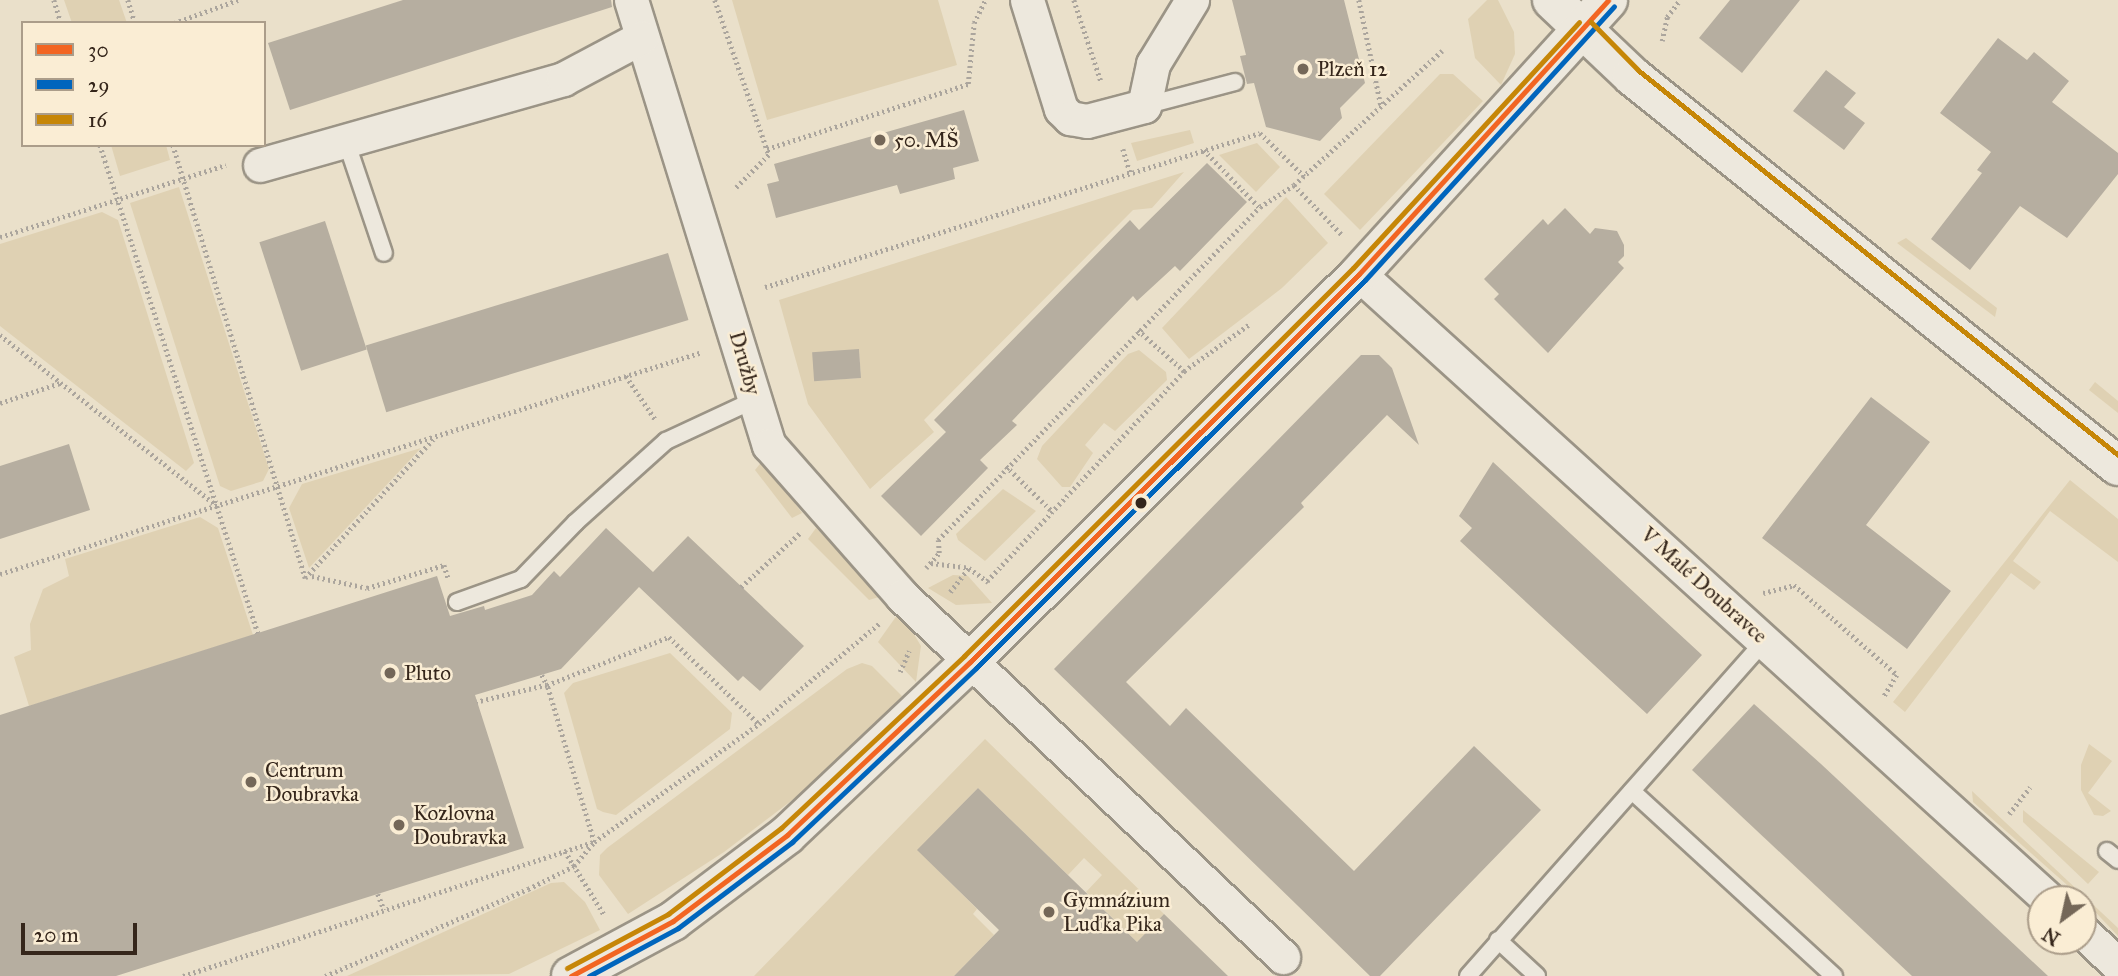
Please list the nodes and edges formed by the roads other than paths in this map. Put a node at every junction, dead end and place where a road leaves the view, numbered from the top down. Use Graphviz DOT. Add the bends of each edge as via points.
graph roads {
  1 [pos="631,0"];
  2 [pos="1027,0"];
  3 [pos="1192,0"];
  4 [pos="1552,0"];
  5 [pos="1596,14"];
  6 [pos="642,37"];
  7 [pos="1235,82"];
  8 [pos="1144,106"];
  9 [pos="346,141"];
  10 [pos="260,165"];
  11 [pos="384,253"];
  12 [pos="1359,274"];
  13 [pos="756,399"];
  14 [pos="2118,466"];
  15 [pos="457,602"];
  16 [pos="1765,640"];
  17 [pos="970,662"];
  18 [pos="1633,791"];
  19 [pos="2033,885"];
  20 [pos="1498,940"];
  21 [pos="2097,945"];
  22 [pos="1283,957"];
  23 [pos="2118,965"];
  24 [pos="571,976"];
  25 [pos="1468,976"];
  26 [pos="1537,976"];
  27 [pos="1834,976"];
  1 -- 6 [label="street, Družby"];
  2 -- 8 [label="street" via="1061,109 1070,118 1087,121"];
  3 -- 8 [label="street" via="1153,64"];
  4 -- 5 [label="street"];
  5 -- 12 [label="street"];
  5 -- 14 [label="street" via="1642,84"];
  6 -- 9 [label="street" via="563,79"];
  6 -- 13 [label="street, Družby"];
  7 -- 8 [label="lane"];
  9 -- 10 [label="street"];
  9 -- 11 [label="lane"];
  12 -- 16 [label="street, V Malé Doubravce"];
  12 -- 17 [label="street"];
  13 -- 15 [label="lane" via="666,440 521,579"];
  13 -- 17 [label="street, Družby" via="769,445 902,596"];
  16 -- 18 [label="lane"];
  16 -- 19 [label="street, V Malé Doubravce"];
  17 -- 22 [label="street, Družby"];
  17 -- 24 [label="street" via="787,835 673,921"];
  18 -- 20 [label="lane"];
  18 -- 27 [label="lane"];
  20 -- 25 [label="lane"];
  20 -- 26 [label="lane"];
  21 -- 23 [label="street"];
}
